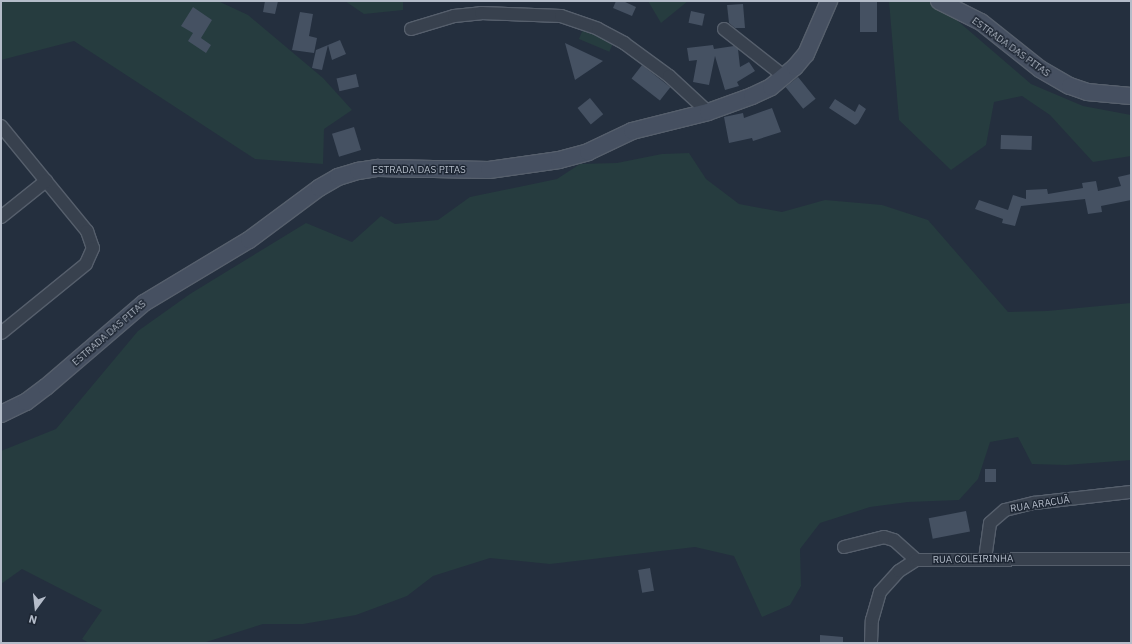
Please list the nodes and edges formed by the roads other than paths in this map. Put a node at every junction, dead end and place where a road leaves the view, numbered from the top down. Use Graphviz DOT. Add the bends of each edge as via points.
graph roads {
  1 [pos="829,1"];
  2 [pos="939,1"];
  3 [pos="411,29"];
  4 [pos="724,29"];
  5 [pos="785,76"];
  6 [pos="1131,96"];
  7 [pos="708,112"];
  8 [pos="1,126"];
  9 [pos="46,181"];
  10 [pos="1,217"];
  11 [pos="1,333"];
  12 [pos="1,414"];
  13 [pos="1131,492"];
  14 [pos="844,548"];
  15 [pos="985,559"];
  16 [pos="1131,559"];
  17 [pos="916,560"];
  18 [pos="871,643"];
  1 -- 5 [label="street, ESTRADA DAS PITAS" via="806,54"];
  2 -- 6 [label="street, ESTRADA DAS PITAS" via="981,22 1040,68 1070,86 1087,92"];
  3 -- 7 [label="street" via="454,16 481,13 561,16 598,29 624,43 669,76"];
  4 -- 5 [label="street"];
  5 -- 7 [label="street, ESTRADA DAS PITAS" via="752,96"];
  7 -- 12 [label="street, ESTRADA DAS PITAS" via="632,132 588,152 559,160 489,170 378,168 338,178 319,188 249,240 144,303 46,387 26,402"];
  8 -- 9 [label="street"];
  9 -- 10 [label="street"];
  9 -- 11 [label="street" via="90,235 92,254 86,264"];
  13 -- 15 [label="street, RUA ARACUÃ" via="1034,503 1005,510 990,523"];
  14 -- 17 [label="street" via="884,537 894,540"];
  15 -- 16 [label="street, RUA COLEIRINHA"];
  15 -- 17 [label="street, RUA COLEIRINHA"];
  17 -- 18 [label="street, RUA COLEIRINHA" via="899,570 880,592 872,620"];
}
